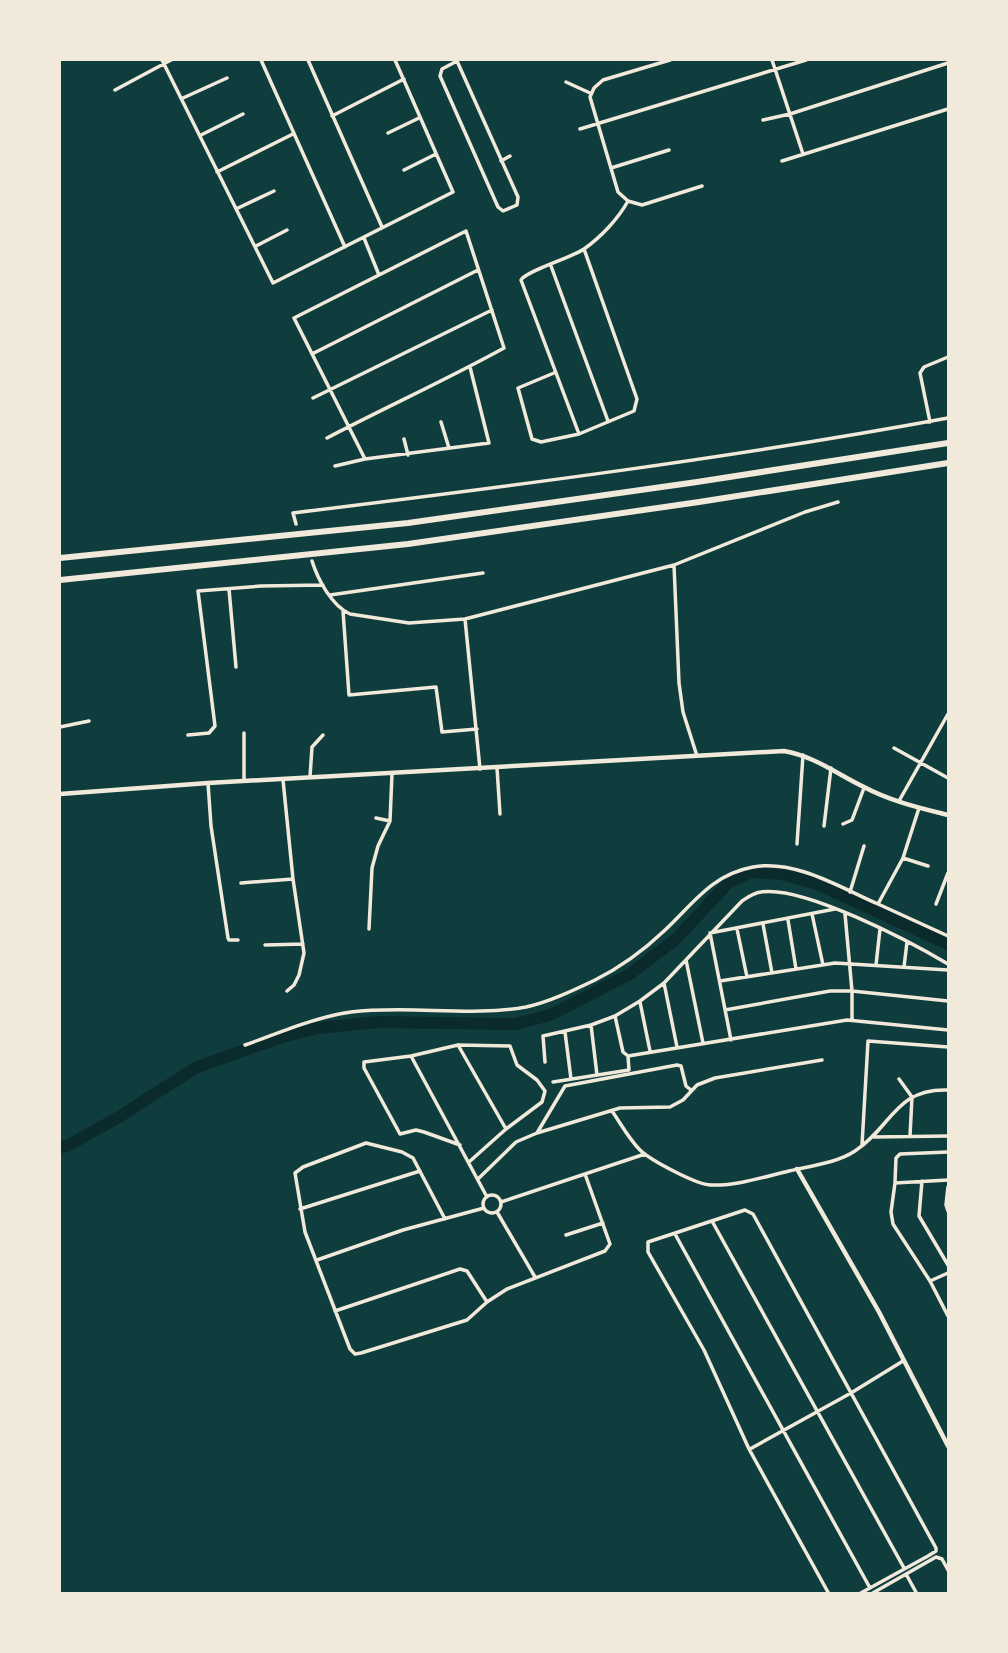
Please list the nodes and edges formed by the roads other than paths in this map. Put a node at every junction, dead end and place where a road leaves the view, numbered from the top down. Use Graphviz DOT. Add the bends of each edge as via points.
graph roads {
  1 [pos="171,60"];
  2 [pos="261,60"];
  3 [pos="308,60"];
  4 [pos="395,60"];
  5 [pos="457,60"];
  6 [pos="670,60"];
  7 [pos="772,60"];
  8 [pos="806,60"];
  9 [pos="163,61"];
  10 [pos="948,63"];
  11 [pos="775,69"];
  12 [pos="227,78"];
  13 [pos="404,79"];
  14 [pos="566,82"];
  15 [pos="115,90"];
  16 [pos="590,93"];
  17 [pos="183,98"];
  18 [pos="948,109"];
  19 [pos="243,114"];
  20 [pos="790,114"];
  21 [pos="332,116"];
  22 [pos="419,118"];
  23 [pos="763,120"];
  24 [pos="596,125"];
  25 [pos="580,130"];
  26 [pos="387,133"];
  27 [pos="293,134"];
  28 [pos="201,135"];
  29 [pos="669,150"];
  30 [pos="803,154"];
  31 [pos="436,155"];
  32 [pos="510,156"];
  33 [pos="501,161"];
  34 [pos="782,161"];
  35 [pos="610,169"];
  36 [pos="404,170"];
  37 [pos="217,172"];
  38 [pos="702,186"];
  39 [pos="274,191"];
  40 [pos="628,201"];
  41 [pos="236,209"];
  42 [pos="382,227"];
  43 [pos="287,230"];
  44 [pos="364,237"];
  45 [pos="256,246"];
  46 [pos="345,247"];
  47 [pos="584,249"];
  48 [pos="551,266"];
  49 [pos="478,270"];
  50 [pos="379,275"];
  51 [pos="492,310"];
  52 [pos="313,354"];
  53 [pos="948,357"];
  54 [pos="470,367"];
  55 [pos="554,373"];
  56 [pos="329,390"];
  57 [pos="313,398"];
  58 [pos="948,418"];
  59 [pos="441,422"];
  60 [pos="608,422"];
  61 [pos="930,422"];
  62 [pos="348,427"];
  63 [pos="579,434"];
  64 [pos="327,438"];
  65 [pos="404,439"];
  66 [pos="948,443"];
  67 [pos="449,448"];
  68 [pos="408,455"];
  69 [pos="365,459"];
  70 [pos="948,463"];
  71 [pos="335,466"];
  72 [pos="838,502"];
  73 [pos="296,524"];
  74 [pos="60,558"];
  75 [pos="312,561"];
  76 [pos="674,565"];
  77 [pos="483,573"];
  78 [pos="60,580"];
  79 [pos="323,585"];
  80 [pos="229,589"];
  81 [pos="330,595"];
  82 [pos="343,611"];
  83 [pos="465,619"];
  84 [pos="236,667"];
  85 [pos="948,714"];
  86 [pos="89,721"];
  87 [pos="60,727"];
  88 [pos="477,729"];
  89 [pos="244,733"];
  90 [pos="188,735"];
  91 [pos="323,735"];
  92 [pos="894,748"];
  93 [pos="803,755"];
  94 [pos="697,756"];
  95 [pos="919,764"];
  96 [pos="497,768"];
  97 [pos="831,768"];
  98 [pos="480,769"];
  99 [pos="393,774"];
  100 [pos="310,778"];
  101 [pos="948,778"];
  102 [pos="283,780"];
  103 [pos="244,782"];
  104 [pos="208,783"];
  105 [pos="864,788"];
  106 [pos="60,794"];
  107 [pos="899,801"];
  108 [pos="919,807"];
  109 [pos="500,814"];
  110 [pos="948,816"];
  111 [pos="376,818"];
  112 [pos="390,821"];
  113 [pos="843,824"];
  114 [pos="824,826"];
  115 [pos="797,844"];
  116 [pos="863,846"];
  117 [pos="903,858"];
  118 [pos="928,866"];
  119 [pos="948,873"];
  120 [pos="293,879"];
  121 [pos="241,883"];
  122 [pos="850,892"];
  123 [pos="878,904"];
  124 [pos="936,904"];
  125 [pos="835,909"];
  126 [pos="845,913"];
  127 [pos="812,914"];
  128 [pos="788,919"];
  129 [pos="763,924"];
  130 [pos="369,929"];
  131 [pos="737,929"];
  132 [pos="880,929"];
  133 [pos="710,933"];
  134 [pos="948,936"];
  135 [pos="238,940"];
  136 [pos="907,942"];
  137 [pos="303,944"];
  138 [pos="265,945"];
  139 [pos="687,960"];
  140 [pos="850,963"];
  141 [pos="822,965"];
  142 [pos="876,965"];
  143 [pos="904,967"];
  144 [pos="948,967"];
  145 [pos="796,969"];
  146 [pos="772,973"];
  147 [pos="747,977"];
  148 [pos="719,981"];
  149 [pos="664,983"];
  150 [pos="287,991"];
  151 [pos="852,991"];
  152 [pos="640,1001"];
  153 [pos="948,1001"];
  154 [pos="725,1010"];
  155 [pos="615,1016"];
  156 [pos="852,1020"];
  157 [pos="590,1025"];
  158 [pos="948,1030"];
  159 [pos="565,1032"];
  160 [pos="731,1040"];
  161 [pos="703,1044"];
  162 [pos="245,1045"];
  163 [pos="458,1045"];
  164 [pos="677,1047"];
  165 [pos="948,1047"];
  166 [pos="650,1051"];
  167 [pos="411,1056"];
  168 [pos="628,1056"];
  169 [pos="822,1060"];
  170 [pos="545,1062"];
  171 [pos="597,1075"];
  172 [pos="571,1079"];
  173 [pos="899,1080"];
  174 [pos="553,1082"];
  175 [pos="691,1090"];
  176 [pos="948,1090"];
  177 [pos="912,1097"];
  178 [pos="612,1111"];
  179 [pos="506,1129"];
  180 [pos="537,1133"];
  181 [pos="910,1136"];
  182 [pos="948,1136"];
  183 [pos="872,1137"];
  184 [pos="460,1145"];
  185 [pos="862,1145"];
  186 [pos="948,1153"];
  187 [pos="645,1154"];
  188 [pos="470,1162"];
  189 [pos="797,1169"];
  190 [pos="420,1171"];
  191 [pos="584,1174"];
  192 [pos="479,1178"];
  193 [pos="922,1180"];
  194 [pos="948,1180"];
  195 [pos="895,1183"];
  196 [pos="948,1187"];
  197 [pos="487,1197"];
  198 [pos="501,1202"];
  199 [pos="484,1208"];
  200 [pos="300,1209"];
  201 [pos="948,1211"];
  202 [pos="497,1212"];
  203 [pos="445,1219"];
  204 [pos="711,1220"];
  205 [pos="603,1223"];
  206 [pos="675,1234"];
  207 [pos="566,1236"];
  208 [pos="317,1260"];
  209 [pos="948,1265"];
  210 [pos="948,1273"];
  211 [pos="535,1277"];
  212 [pos="930,1282"];
  213 [pos="487,1302"];
  214 [pos="946,1303"];
  215 [pos="335,1311"];
  216 [pos="948,1316"];
  217 [pos="902,1361"];
  218 [pos="851,1393"];
  219 [pos="816,1412"];
  220 [pos="784,1430"];
  221 [pos="948,1445"];
  222 [pos="749,1449"];
  223 [pos="904,1569"];
  224 [pos="948,1570"];
  225 [pos="906,1574"];
  226 [pos="871,1592"];
  227 [pos="829,1594"];
  228 [pos="859,1594"];
  229 [pos="917,1594"];
  1 -- 9 [label="street"];
  2 -- 27 [label="street"];
  3 -- 21 [label="street"];
  4 -- 13 [label="street"];
  5 -- 33 [label="street"];
  5 -- 33 [label="street" via="442,69 440,76 503,211 517,205 518,197"];
  6 -- 16 [label="street" via="603,80"];
  7 -- 11 [label="street"];
  8 -- 11 [label="street"];
  9 -- 15 [label="street"];
  9 -- 17 [label="street"];
  10 -- 20 [label="street"];
  11 -- 20 [label="street"];
  11 -- 24 [label="street"];
  12 -- 17 [label="street"];
  13 -- 21 [label="street"];
  13 -- 22 [label="street"];
  14 -- 16 [label="street"];
  16 -- 24 [label="street"];
  17 -- 28 [label="street"];
  18 -- 30 [label="street"];
  19 -- 28 [label="street"];
  20 -- 23 [label="street"];
  20 -- 30 [label="street"];
  21 -- 42 [label="street"];
  22 -- 26 [label="street"];
  22 -- 31 [label="street"];
  24 -- 25 [label="street"];
  24 -- 35 [label="street"];
  27 -- 37 [label="street"];
  27 -- 46 [label="street"];
  28 -- 37 [label="street"];
  29 -- 35 [label="street"];
  30 -- 34 [label="street"];
  31 -- 36 [label="street"];
  31 -- 42 [label="street" via="453,192"];
  32 -- 33 [label="street"];
  35 -- 40 [label="street" via="618,192"];
  37 -- 41 [label="street"];
  38 -- 40 [label="street" via="642,205"];
  39 -- 41 [label="street"];
  40 -- 47 [label="street" via="622,214"];
  41 -- 45 [label="street"];
  42 -- 44 [label="street"];
  43 -- 45 [label="street"];
  44 -- 46 [label="street"];
  44 -- 50 [label="street"];
  45 -- 46 [label="street" via="273,284"];
  47 -- 48 [label="street"];
  47 -- 60 [label="street" via="638,402 634,411"];
  48 -- 55 [label="street" via="525,274 521,280"];
  48 -- 60 [label="street"];
  49 -- 50 [label="street" via="466,231"];
  49 -- 51 [label="street"];
  49 -- 52 [label="street"];
  50 -- 52 [label="street" via="294,318"];
  51 -- 54 [label="street" via="504,348"];
  51 -- 56 [label="street"];
  52 -- 56 [label="street"];
  53 -- 61 [label="street" via="920,373"];
  54 -- 62 [label="street"];
  54 -- 67 [label="street" via="489,443"];
  55 -- 63 [label="street"];
  55 -- 63 [label="street" via="518,388 533,439 541,442"];
  56 -- 57 [label="street"];
  56 -- 62 [label="street"];
  58 -- 61 [label="street"];
  59 -- 67 [label="street"];
  60 -- 63 [label="street"];
  61 -- 73 [label="street" via="666,465 293,513"];
  62 -- 64 [label="street"];
  62 -- 69 [label="street"];
  65 -- 68 [label="street"];
  66 -- 74 [label="highway" via="408,523"];
  67 -- 68 [label="street"];
  68 -- 69 [label="street"];
  69 -- 71 [label="street"];
  70 -- 78 [label="highway" via="408,544"];
  72 -- 76 [label="street"];
  75 -- 79 [label="street"];
  76 -- 83 [label="street"];
  76 -- 94 [label="street" via="679,683"];
  77 -- 81 [label="street"];
  79 -- 80 [label="street"];
  79 -- 81 [label="street"];
  80 -- 84 [label="street"];
  80 -- 90 [label="street" via="198,591 215,726 209,733"];
  81 -- 82 [label="street"];
  82 -- 83 [label="street" via="409,623"];
  82 -- 88 [label="street" via="349,695 436,687 442,732"];
  83 -- 88 [label="street"];
  85 -- 95 [label="street"];
  86 -- 87 [label="street"];
  88 -- 98 [label="street"];
  89 -- 103 [label="street"];
  91 -- 100 [label="street" via="312,747"];
  92 -- 95 [label="street"];
  93 -- 94 [label="main road" via="774,751"];
  93 -- 97 [label="main road"];
  93 -- 115 [label="street"];
  94 -- 96 [label="main road"];
  95 -- 101 [label="street"];
  95 -- 107 [label="street"];
  96 -- 98 [label="main road"];
  96 -- 109 [label="street"];
  97 -- 105 [label="main road"];
  97 -- 114 [label="street"];
  98 -- 99 [label="main road"];
  99 -- 100 [label="main road"];
  99 -- 112 [label="street"];
  100 -- 102 [label="main road"];
  102 -- 103 [label="main road"];
  102 -- 120 [label="street"];
  103 -- 104 [label="main road"];
  104 -- 106 [label="main road"];
  104 -- 135 [label="street" via="228,938"];
  105 -- 107 [label="main road"];
  105 -- 113 [label="street" via="852,820"];
  107 -- 108 [label="main road"];
  108 -- 110 [label="main road"];
  108 -- 117 [label="street"];
  111 -- 112 [label="street"];
  112 -- 130 [label="street" via="374,856"];
  116 -- 122 [label="street"];
  117 -- 118 [label="street"];
  117 -- 123 [label="street"];
  119 -- 124 [label="street"];
  120 -- 121 [label="street"];
  120 -- 137 [label="street"];
  122 -- 123 [label="street"];
  122 -- 162 [label="street" via="796,870 748,868 714,881 630,960 530,1006 349,1013"];
  123 -- 134 [label="street"];
  125 -- 126 [label="street"];
  125 -- 127 [label="street"];
  125 -- 133 [label="street" via="790,894 763,891 742,901"];
  126 -- 132 [label="street"];
  126 -- 140 [label="street"];
  127 -- 128 [label="street"];
  127 -- 141 [label="street"];
  128 -- 129 [label="street"];
  128 -- 145 [label="street"];
  129 -- 131 [label="street"];
  129 -- 146 [label="street"];
  131 -- 133 [label="street"];
  131 -- 147 [label="street"];
  132 -- 136 [label="street"];
  132 -- 142 [label="street"];
  133 -- 139 [label="street"];
  133 -- 148 [label="street"];
  136 -- 143 [label="street"];
  136 -- 144 [label="street"];
  137 -- 138 [label="street"];
  137 -- 150 [label="street" via="303,966"];
  139 -- 149 [label="street"];
  139 -- 161 [label="street"];
  140 -- 141 [label="street"];
  140 -- 142 [label="street"];
  140 -- 151 [label="street"];
  141 -- 145 [label="street"];
  142 -- 143 [label="street"];
  143 -- 144 [label="street"];
  145 -- 146 [label="street"];
  146 -- 147 [label="street"];
  147 -- 148 [label="street"];
  148 -- 154 [label="street"];
  149 -- 152 [label="street"];
  149 -- 164 [label="street"];
  151 -- 153 [label="street"];
  151 -- 154 [label="street"];
  151 -- 156 [label="street"];
  152 -- 155 [label="street"];
  152 -- 166 [label="street"];
  154 -- 160 [label="street"];
  155 -- 157 [label="street"];
  155 -- 168 [label="street" via="623,1052"];
  156 -- 158 [label="street"];
  156 -- 160 [label="street"];
  157 -- 159 [label="street"];
  157 -- 171 [label="street"];
  159 -- 170 [label="street" via="542,1036"];
  159 -- 172 [label="street"];
  160 -- 161 [label="street"];
  161 -- 164 [label="street"];
  163 -- 167 [label="street"];
  163 -- 179 [label="street"];
  163 -- 179 [label="street" via="509,1045 517,1065 545,1091 542,1102"];
  164 -- 166 [label="street"];
  165 -- 185 [label="street" via="868,1041"];
  166 -- 168 [label="street"];
  167 -- 184 [label="street"];
  167 -- 184 [label="street" via="369,1060 363,1066 400,1134 416,1130"];
  168 -- 171 [label="street" via="629,1070"];
  169 -- 175 [label="street" via="715,1078"];
  171 -- 172 [label="street"];
  172 -- 174 [label="street"];
  173 -- 177 [label="street"];
  175 -- 178 [label="street" via="670,1107"];
  175 -- 180 [label="street" via="677,1065 565,1086"];
  176 -- 177 [label="street"];
  177 -- 181 [label="street"];
  177 -- 183 [label="street"];
  178 -- 180 [label="street"];
  178 -- 187 [label="street"];
  179 -- 188 [label="street"];
  180 -- 192 [label="street" via="516,1142"];
  181 -- 182 [label="street"];
  181 -- 183 [label="street"];
  183 -- 185 [label="street"];
  184 -- 188 [label="street"];
  185 -- 189 [label="street" via="840,1158"];
  186 -- 195 [label="street" via="900,1154"];
  187 -- 189 [label="street" via="708,1185"];
  187 -- 191 [label="street"];
  188 -- 192 [label="street"];
  189 -- 217 [label="main road"];
  190 -- 200 [label="street"];
  190 -- 200 [label="street" via="413,1158 402,1152 366,1143 298,1169 294,1179"];
  190 -- 203 [label="street"];
  191 -- 198 [label="street"];
  191 -- 205 [label="street"];
  192 -- 197 [label="street"];
  193 -- 194 [label="street"];
  193 -- 195 [label="street"];
  193 -- 209 [label="street" via="919,1216"];
  195 -- 212 [label="street" via="893,1224"];
  196 -- 201 [label="street"];
  197 -- 198 [label="street" via="497,1196"];
  197 -- 199 [label="street"];
  198 -- 202 [label="street"];
  199 -- 202 [label="street"];
  199 -- 203 [label="street"];
  200 -- 208 [label="street"];
  202 -- 211 [label="street"];
  203 -- 208 [label="street"];
  204 -- 206 [label="street"];
  204 -- 218 [label="street" via="750,1210"];
  204 -- 219 [label="street"];
  205 -- 207 [label="street"];
  205 -- 211 [label="street" via="610,1244 605,1251"];
  206 -- 220 [label="street"];
  206 -- 222 [label="street" via="653,1240 647,1244 648,1252 704,1350"];
  208 -- 215 [label="street"];
  210 -- 212 [label="street"];
  211 -- 213 [label="street"];
  212 -- 214 [label="street"];
  213 -- 215 [label="street" via="467,1271 460,1269"];
  213 -- 215 [label="street" via="467,1320 355,1354"];
  214 -- 216 [label="street"];
  217 -- 218 [label="street"];
  217 -- 221 [label="main road"];
  218 -- 219 [label="street"];
  218 -- 223 [label="street" via="934,1542 936,1551"];
  219 -- 220 [label="street"];
  219 -- 223 [label="street"];
  220 -- 222 [label="street"];
  220 -- 226 [label="street"];
  222 -- 227 [label="street"];
  223 -- 226 [label="street"];
  224 -- 225 [label="street" via="940,1557 934,1557"];
  225 -- 226 [label="street"];
  225 -- 229 [label="street"];
  226 -- 228 [label="street"];
}
